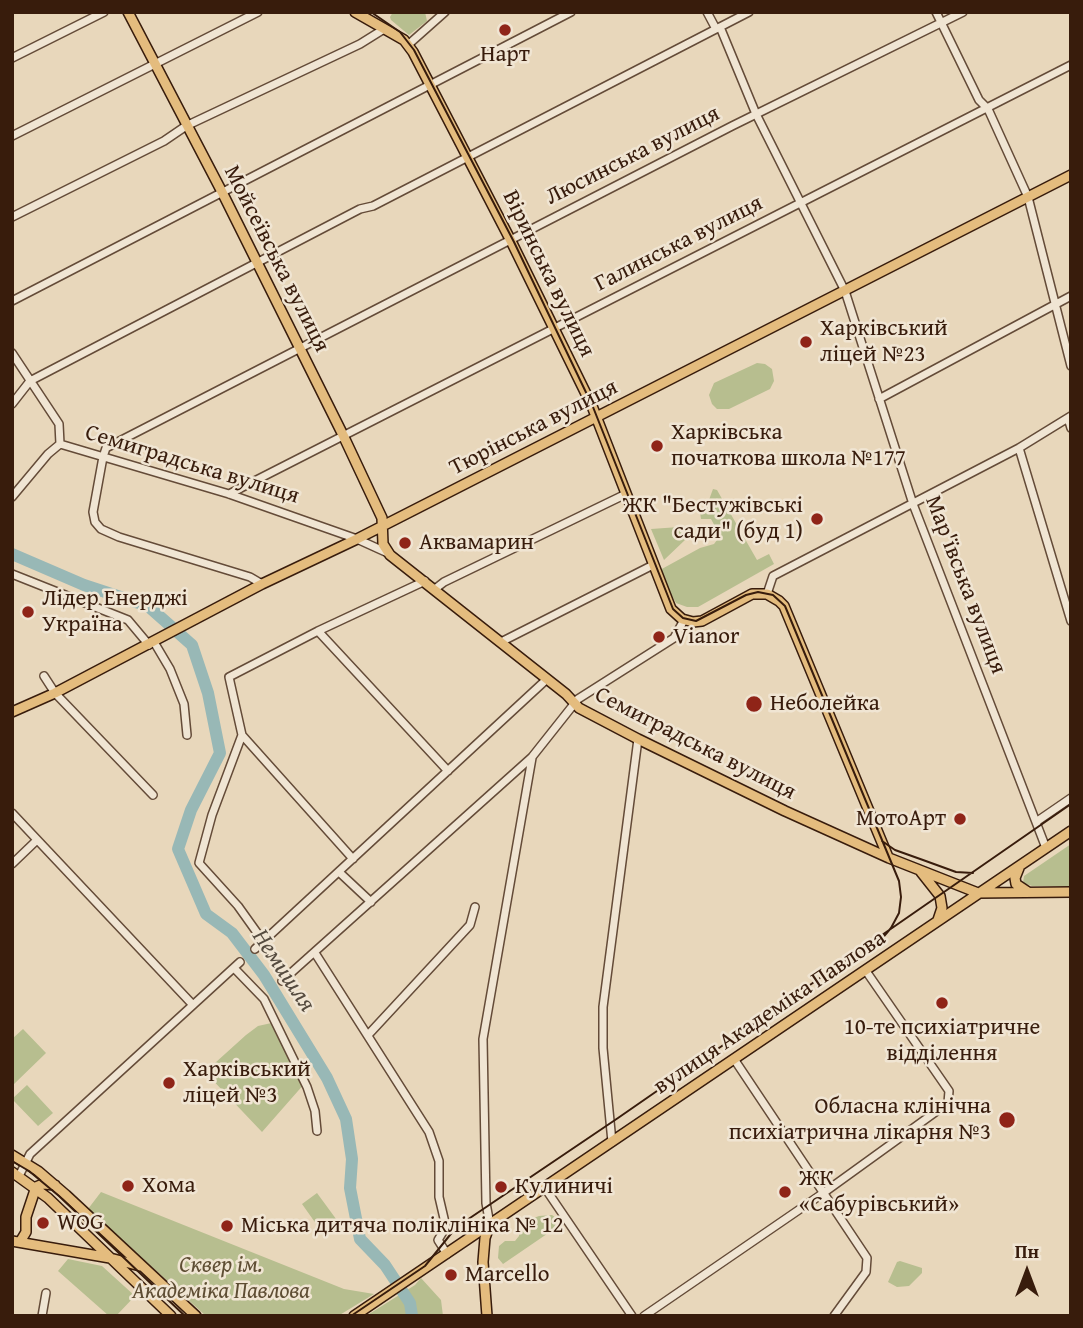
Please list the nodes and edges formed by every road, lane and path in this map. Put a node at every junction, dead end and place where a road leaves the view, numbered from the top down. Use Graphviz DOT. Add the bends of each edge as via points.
graph roads {
  1 [pos="104,12"];
  2 [pos="128,12"];
  3 [pos="258,12"];
  4 [pos="355,12"];
  5 [pos="445,12"];
  6 [pos="571,12"];
  7 [pos="707,12"];
  8 [pos="749,12"];
  9 [pos="936,12"];
  10 [pos="963,12"];
  11 [pos="941,24"];
  12 [pos="718,28"];
  13 [pos="384,29"];
  14 [pos="409,44"];
  15 [pos="12,58"];
  16 [pos="154,65"];
  17 [pos="1071,65"];
  18 [pos="430,83"];
  19 [pos="988,109"];
  20 [pos="756,114"];
  21 [pos="186,126"];
  22 [pos="12,136"];
  23 [pos="467,156"];
  24 [pos="1071,175"];
  25 [pos="222,192"];
  26 [pos="1028,197"];
  27 [pos="799,204"];
  28 [pos="12,217"];
  29 [pos="511,241"];
  30 [pos="258,263"];
  31 [pos="845,291"];
  32 [pos="1071,296"];
  33 [pos="12,301"];
  34 [pos="1055,303"];
  35 [pos="555,330"];
  36 [pos="299,349"];
  37 [pos="12,353"];
  38 [pos="1071,366"];
  39 [pos="30,381"];
  40 [pos="880,399"];
  41 [pos="12,404"];
  42 [pos="1069,417"];
  43 [pos="596,418"];
  44 [pos="1071,428"];
  45 [pos="343,435"];
  46 [pos="60,444"];
  47 [pos="1019,448"];
  48 [pos="103,457"];
  49 [pos="229,494"];
  50 [pos="626,494"];
  51 [pos="12,497"];
  52 [pos="913,504"];
  53 [pos="382,526"];
  54 [pos="357,539"];
  55 [pos="390,555"];
  56 [pos="653,565"];
  57 [pos="12,575"];
  58 [pos="425,581"];
  59 [pos="262,584"];
  60 [pos="435,589"];
  61 [pos="767,594"];
  62 [pos="684,621"];
  63 [pos="1071,621"];
  64 [pos="318,631"];
  65 [pos="155,642"];
  66 [pos="501,642"];
  67 [pos="44,676"];
  68 [pos="547,679"];
  69 [pos="55,693"];
  70 [pos="574,704"];
  71 [pos="12,712"];
  72 [pos="187,735"];
  73 [pos="242,735"];
  74 [pos="638,739"];
  75 [pos="532,757"];
  76 [pos="448,771"];
  77 [pos="152,795"];
  78 [pos="1071,799"];
  79 [pos="12,813"];
  80 [pos="1036,822"];
  81 [pos="1071,831"];
  82 [pos="37,840"];
  83 [pos="1046,848"];
  84 [pos="888,857"];
  85 [pos="353,859"];
  86 [pos="12,864"];
  87 [pos="1019,868"];
  88 [pos="920,871"];
  89 [pos="339,872"];
  90 [pos="1030,892"];
  91 [pos="1071,892"];
  92 [pos="978,893"];
  93 [pos="371,902"];
  94 [pos="475,907"];
  95 [pos="937,922"];
  96 [pos="264,941"];
  97 [pos="255,948"];
  98 [pos="315,953"];
  99 [pos="866,971"];
  100 [pos="282,981"];
  101 [pos="193,1005"];
  102 [pos="368,1035"];
  103 [pos="734,1059"];
  104 [pos="317,1131"];
  105 [pos="612,1142"];
  106 [pos="12,1155"];
  107 [pos="25,1162"];
  108 [pos="15,1174"];
  109 [pos="56,1186"];
  110 [pos="36,1187"];
  111 [pos="545,1188"];
  112 [pos="822,1194"];
  113 [pos="490,1225"];
  114 [pos="16,1241"];
  115 [pos="447,1254"];
  116 [pos="110,1258"];
  117 [pos="145,1268"];
  118 [pos="46,1293"];
  119 [pos="42,1316"];
  120 [pos="171,1316"];
  121 [pos="196,1316"];
  122 [pos="354,1316"];
  123 [pos="486,1316"];
  124 [pos="632,1316"];
  125 [pos="644,1316"];
  126 [pos="834,1316"];
  1 -- 15 [label="street"];
  2 -- 16 [label="main road, Мойсеївська вулиця"];
  3 -- 16 [label="street"];
  4 -- 13 [label="main road"];
  5 -- 14 [label="street"];
  6 -- 18 [label="street"];
  7 -- 12 [label="street, Мар'ївська вулиця"];
  8 -- 12 [label="street"];
  9 -- 11 [label="street"];
  10 -- 11 [label="street, Люсинська вулиця"];
  11 -- 19 [label="street" via="979,100"];
  11 -- 20 [label="street, Люсинська вулиця"];
  12 -- 20 [label="street, Мар'ївська вулиця"];
  12 -- 23 [label="street"];
  13 -- 14 [label="main road"];
  13 -- 21 [label="street"];
  14 -- 18 [label="main road, Віринська вулиця"];
  16 -- 21 [label="main road, Мойсеївська вулиця"];
  16 -- 22 [label="street"];
  17 -- 19 [label="street, Галинська вулиця"];
  18 -- 23 [label="main road, Віринська вулиця"];
  18 -- 25 [label="street"];
  19 -- 26 [label="street"];
  19 -- 27 [label="street, Галинська вулиця"];
  20 -- 27 [label="street, Мар'ївська вулиця"];
  20 -- 29 [label="street, Люсинська вулиця"];
  21 -- 25 [label="main road, Мойсеївська вулиця"];
  21 -- 28 [label="street"];
  23 -- 29 [label="main road, Віринська вулиця"];
  23 -- 30 [label="street"];
  24 -- 26 [label="main road, Тюрінська вулиця"];
  25 -- 30 [label="main road, Мойсеївська вулиця"];
  25 -- 33 [label="street"];
  26 -- 31 [label="main road, Тюрінська вулиця"];
  26 -- 34 [label="street"];
  27 -- 31 [label="street, Мар'ївська вулиця"];
  27 -- 35 [label="street, Галинська вулиця"];
  29 -- 35 [label="main road, Віринська вулиця"];
  29 -- 36 [label="street, Люсинська вулиця"];
  30 -- 36 [label="main road, Мойсеївська вулиця"];
  30 -- 39 [label="street"];
  31 -- 40 [label="street, Мар'ївська вулиця"];
  31 -- 43 [label="main road, Тюрінська вулиця"];
  32 -- 34 [label="street"];
  34 -- 38 [label="street"];
  34 -- 40 [label="street"];
  35 -- 43 [label="main road, Віринська вулиця"];
  35 -- 45 [label="street, Галинська вулиця"];
  36 -- 45 [label="main road, Мойсеївська вулиця"];
  36 -- 48 [label="street, Люсинська вулиця" via="110,444"];
  37 -- 39 [label="street"];
  39 -- 41 [label="street"];
  39 -- 46 [label="street" via="59,424"];
  40 -- 52 [label="street, Мар'ївська вулиця"];
  42 -- 44 [label="street"];
  42 -- 47 [label="street"];
  43 -- 50 [label="main road, Віринська вулиця"];
  43 -- 53 [label="main road, Тюрінська вулиця"];
  45 -- 49 [label="street, Галинська вулиця"];
  45 -- 53 [label="main road, Мойсеївська вулиця" via="382,517"];
  46 -- 48 [label="street, Семиградська вулиця"];
  46 -- 51 [label="street"];
  47 -- 52 [label="street"];
  47 -- 63 [label="street"];
  48 -- 49 [label="street, Семиградська вулиця"];
  48 -- 59 [label="street" via="93,512 101,529"];
  49 -- 54 [label="street, Семиградська вулиця"];
  50 -- 56 [label="main road, Віринська вулиця"];
  50 -- 60 [label="street"];
  52 -- 61 [label="street" via="773,576"];
  52 -- 80 [label="street, Мар'ївська вулиця"];
  53 -- 54 [label="main road, Тюрінська вулиця"];
  53 -- 55 [label="main road" via="383,544"];
  54 -- 55 [label="street, Семиградська вулиця"];
  54 -- 59 [label="main road, Тюрінська вулиця"];
  55 -- 58 [label="main road, Семиградська вулиця"];
  56 -- 62 [label="main road, Віринська вулиця" via="671,609"];
  56 -- 66 [label="street"];
  57 -- 65 [label="street" via="128,620"];
  58 -- 60 [label="main road, Семиградська вулиця"];
  58 -- 64 [label="street"];
  59 -- 65 [label="main road, Тюрінська вулиця"];
  60 -- 66 [label="main road, Семиградська вулиця"];
  61 -- 62 [label="main road" via="747,596 702,621"];
  61 -- 84 [label="main road" via="784,606"];
  62 -- 70 [label="street" via="674,638"];
  64 -- 73 [label="street" via="229,677"];
  64 -- 76 [label="street"];
  65 -- 69 [label="main road, Тюрінська вулиця"];
  65 -- 72 [label="street" via="184,704"];
  66 -- 68 [label="main road, Семиградська вулиця"];
  67 -- 69 [label="street"];
  68 -- 70 [label="main road, Семиградська вулиця"];
  68 -- 76 [label="street"];
  69 -- 71 [label="main road, Тюрінська вулиця"];
  69 -- 77 [label="street"];
  70 -- 74 [label="main road, Семиградська вулиця"];
  70 -- 75 [label="street"];
  73 -- 85 [label="street"];
  73 -- 96 [label="street" via="199,863"];
  74 -- 84 [label="main road, Семиградська вулиця"];
  74 -- 105 [label="street" via="603,1007"];
  75 -- 93 [label="street"];
  75 -- 113 [label="street" via="484,1039"];
  76 -- 85 [label="street"];
  78 -- 80 [label="street"];
  79 -- 82 [label="street"];
  80 -- 83 [label="street, Мар'ївська вулиця"];
  81 -- 83 [label="main road, вулиця Академіка Павлова"];
  82 -- 86 [label="street"];
  82 -- 101 [label="street"];
  83 -- 87 [label="main road, вулиця Академіка Павлова"];
  84 -- 88 [label="main road, Семиградська вулиця"];
  85 -- 89 [label="street"];
  87 -- 90 [label="main road" via="1016,884"];
  87 -- 92 [label="main road, вулиця Академіка Павлова"];
  88 -- 92 [label="main road, Семиградська вулиця"];
  88 -- 95 [label="main road" via="940,896"];
  89 -- 93 [label="street"];
  89 -- 96 [label="street"];
  90 -- 91 [label="main road"];
  90 -- 92 [label="main road"];
  92 -- 95 [label="main road, вулиця Академіка Павлова"];
  93 -- 98 [label="street"];
  94 -- 102 [label="street" via="470,925"];
  95 -- 99 [label="main road, вулиця Академіка Павлова"];
  96 -- 97 [label="street"];
  98 -- 100 [label="street"];
  98 -- 102 [label="street"];
  99 -- 103 [label="main road, вулиця Академіка Павлова"];
  99 -- 112 [label="street" via="950,1091 950,1099"];
  101 -- 104 [label="street" via="237,965 264,999 307,1087"];
  101 -- 107 [label="street"];
  102 -- 115 [label="street" via="435,1146 446,1227 438,1240"];
  103 -- 105 [label="main road, вулиця Академіка Павлова"];
  103 -- 112 [label="street"];
  105 -- 111 [label="main road, вулиця Академіка Павлова"];
  106 -- 107 [label="main road"];
  107 -- 108 [label="street"];
  107 -- 109 [label="main road"];
  108 -- 110 [label="main road"];
  109 -- 110 [label="main road"];
  109 -- 117 [label="main road"];
  110 -- 114 [label="main road" via="26,1233"];
  110 -- 116 [label="main road"];
  111 -- 113 [label="main road, вулиця Академіка Павлова"];
  111 -- 124 [label="street"];
  112 -- 125 [label="street"];
  112 -- 126 [label="street" via="867,1258 866,1272"];
  113 -- 115 [label="main road, вулиця Академіка Павлова"];
  113 -- 123 [label="main road" via="484,1250"];
  114 -- 116 [label="main road"];
  115 -- 122 [label="main road, вулиця Академіка Павлова"];
  116 -- 117 [label="main road"];
  116 -- 120 [label="main road"];
  117 -- 121 [label="main road"];
  118 -- 119 [label="street"];
}
